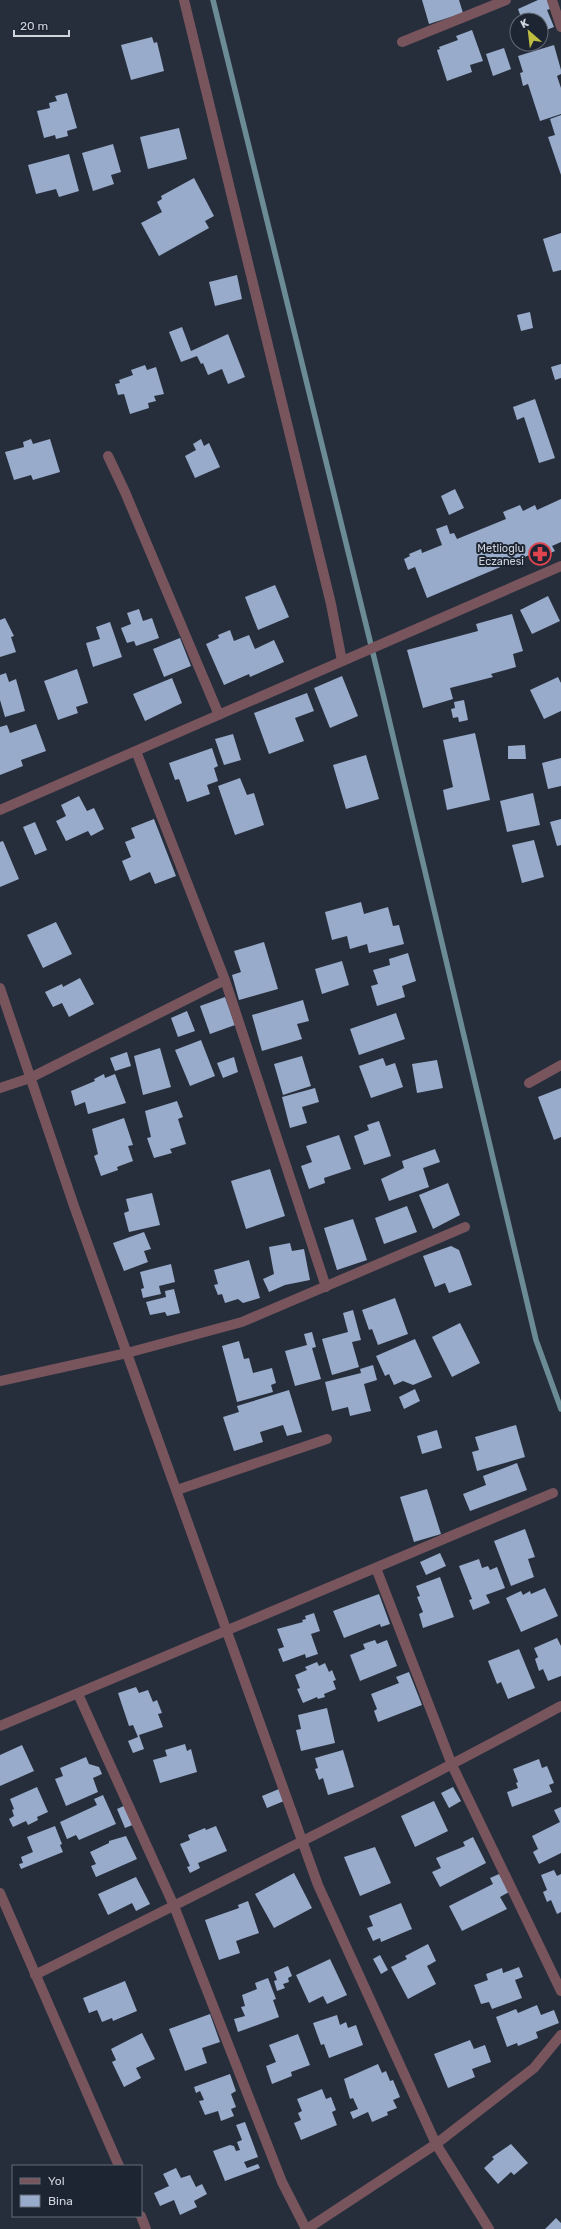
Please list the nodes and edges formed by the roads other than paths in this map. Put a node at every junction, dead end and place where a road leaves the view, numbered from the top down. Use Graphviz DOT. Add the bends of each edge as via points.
graph roads {
  1 [pos="184,0"];
  2 [pos="506,0"];
  3 [pos="552,0"];
  4 [pos="561,27"];
  5 [pos="402,42"];
  6 [pos="108,456"];
  7 [pos="561,566"];
  8 [pos="345,659"];
  9 [pos="219,715"];
  10 [pos="136,751"];
  11 [pos="0,810"];
  12 [pos="225,980"];
  13 [pos="0,988"];
  14 [pos="561,1065"];
  15 [pos="30,1078"];
  16 [pos="529,1083"];
  17 [pos="0,1088"];
  18 [pos="465,1227"];
  19 [pos="326,1287"];
  20 [pos="127,1353"];
  21 [pos="0,1381"];
  22 [pos="327,1439"];
  23 [pos="177,1490"];
  24 [pos="553,1492"];
  25 [pos="376,1568"];
  26 [pos="227,1631"];
  27 [pos="78,1694"];
  28 [pos="561,1706"];
  29 [pos="0,1726"];
  30 [pos="452,1765"];
  31 [pos="302,1842"];
  32 [pos="0,1893"];
  33 [pos="174,1906"];
  34 [pos="35,1975"];
  35 [pos="561,1991"];
  36 [pos="561,2035"];
  37 [pos="436,2144"];
  38 [pos="119,2165"];
  39 [pos="141,2217"];
  40 [pos="146,2229"];
  41 [pos="307,2229"];
  42 [pos="489,2229"];
  1 -- 8 [label="street"];
  2 -- 5 [label="street"];
  3 -- 4 [label="street"];
  6 -- 9 [label="street"];
  7 -- 8 [label="street"];
  8 -- 9 [label="street"];
  9 -- 10 [label="street"];
  10 -- 11 [label="street"];
  10 -- 12 [label="street"];
  12 -- 15 [label="street"];
  12 -- 19 [label="street"];
  13 -- 15 [label="street"];
  14 -- 16 [label="street"];
  15 -- 17 [label="street"];
  15 -- 20 [label="street"];
  18 -- 19 [label="street"];
  19 -- 20 [label="street" via="242,1322"];
  20 -- 21 [label="street"];
  20 -- 23 [label="street"];
  22 -- 23 [label="street"];
  23 -- 26 [label="street"];
  24 -- 25 [label="street"];
  25 -- 26 [label="street"];
  25 -- 30 [label="street"];
  26 -- 27 [label="street"];
  26 -- 31 [label="street"];
  27 -- 29 [label="street"];
  27 -- 33 [label="street"];
  28 -- 30 [label="street"];
  30 -- 31 [label="street"];
  30 -- 35 [label="street"];
  31 -- 33 [label="street"];
  31 -- 37 [label="street" via="318,1885"];
  32 -- 34 [label="street"];
  33 -- 34 [label="street"];
  33 -- 41 [label="street" via="282,2182"];
  34 -- 38 [label="street"];
  36 -- 37 [label="street" via="534,2068"];
  37 -- 41 [label="street"];
  37 -- 42 [label="street"];
  39 -- 40 [label="street"];
}
